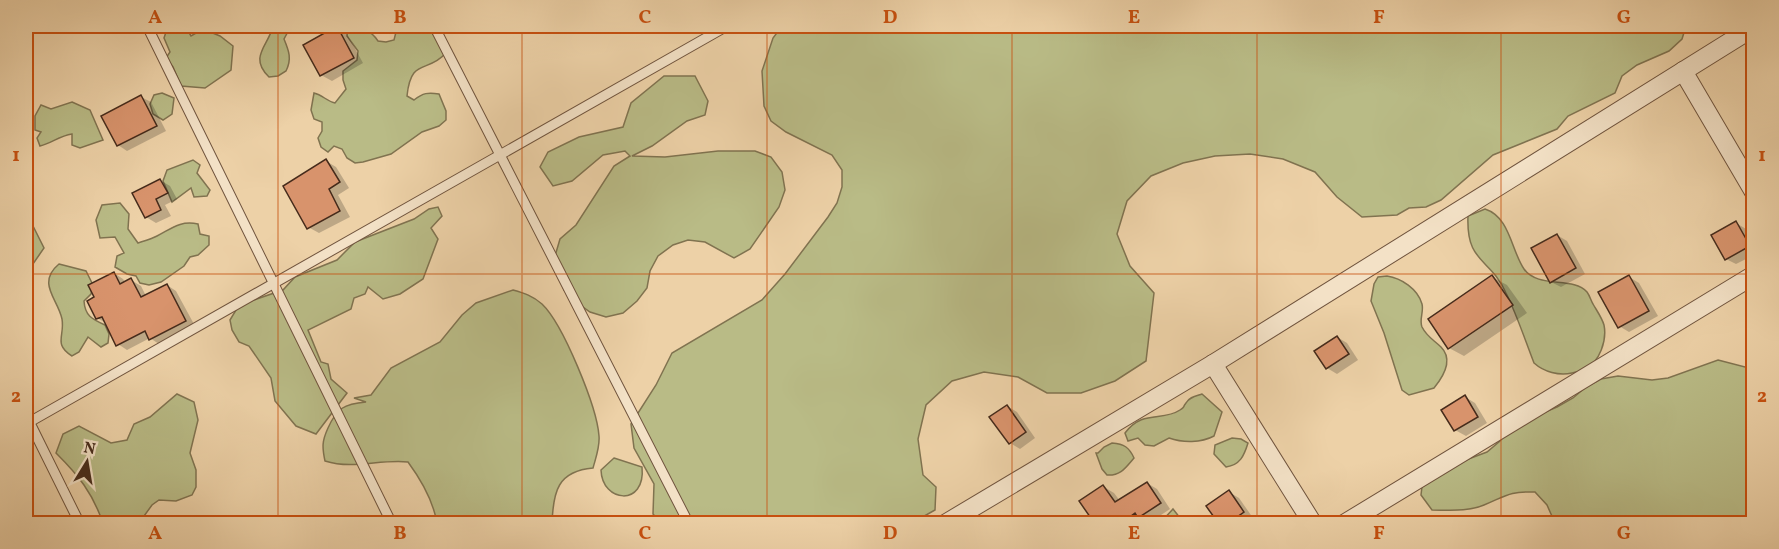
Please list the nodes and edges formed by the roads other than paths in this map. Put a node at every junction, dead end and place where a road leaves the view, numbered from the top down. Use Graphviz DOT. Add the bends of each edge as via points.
graph roads {
  1 [pos="147,26"];
  2 [pos="434,26"];
  3 [pos="727,26"];
  4 [pos="1754,27"];
  5 [pos="714,29"];
  6 [pos="1683,71"];
  7 [pos="500,154"];
  8 [pos="1754,192"];
  9 [pos="1754,275"];
  10 [pos="273,282"];
  11 [pos="1213,364"];
  12 [pos="27,420"];
  13 [pos="80,524"];
  14 [pos="392,524"];
  15 [pos="689,524"];
  16 [pos="945,524"];
  17 [pos="1313,524"];
  18 [pos="1344,524"];
  1 -- 10 [label="lane"];
  2 -- 7 [label="lane"];
  3 -- 5 [label="lane"];
  4 -- 6 [label="street"];
  5 -- 7 [label="lane"];
  6 -- 8 [label="street"];
  6 -- 11 [label="street"];
  7 -- 10 [label="lane"];
  7 -- 15 [label="lane"];
  9 -- 18 [label="street"];
  10 -- 12 [label="lane"];
  10 -- 14 [label="lane"];
  11 -- 16 [label="street"];
  11 -- 17 [label="street"];
  12 -- 13 [label="lane"];
}
